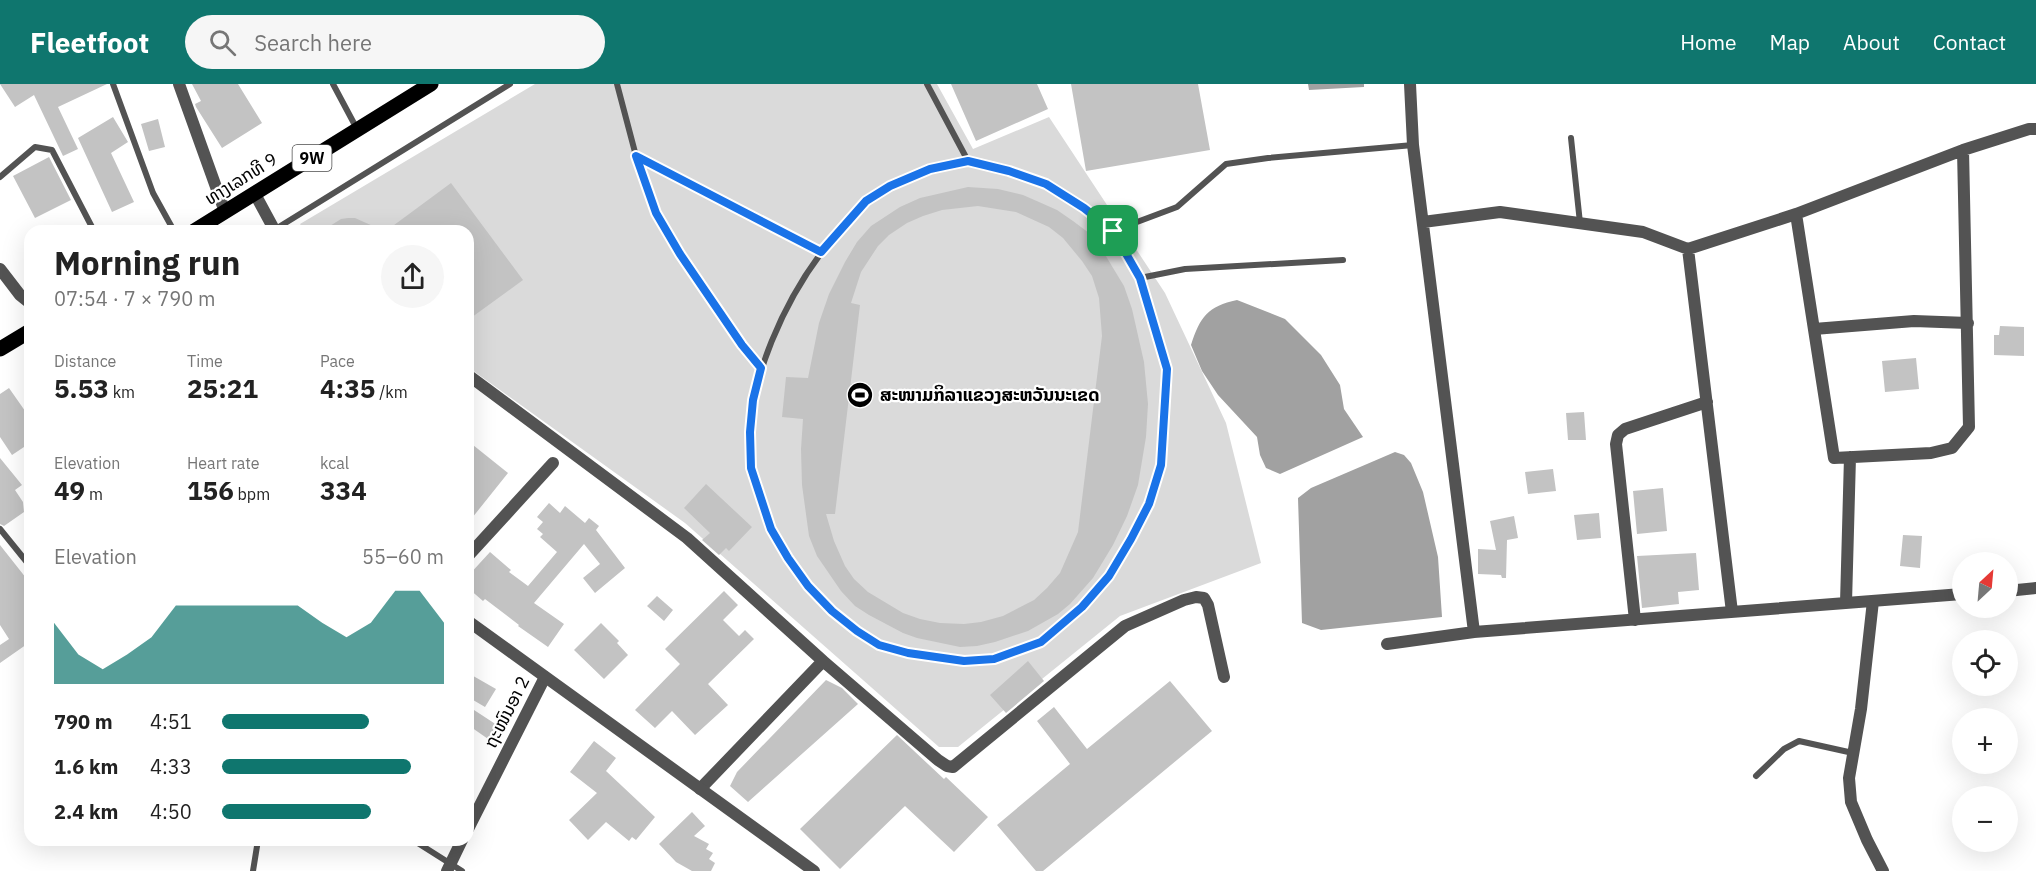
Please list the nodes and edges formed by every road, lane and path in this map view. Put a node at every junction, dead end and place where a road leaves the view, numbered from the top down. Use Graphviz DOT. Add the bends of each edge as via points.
graph roads {
  1 [pos="113,84"];
  2 [pos="179,84"];
  3 [pos="333,84"];
  4 [pos="431,84"];
  5 [pos="510,84"];
  6 [pos="617,84"];
  7 [pos="927,84"];
  8 [pos="1410,84"];
  9 [pos="357,129"];
  10 [pos="2036,129"];
  11 [pos="1571,138"];
  12 [pos="1413,145"];
  13 [pos="1963,150"];
  14 [pos="636,156"];
  15 [pos="968,161"];
  16 [pos="0,177"];
  17 [pos="255,194"];
  18 [pos="225,212"];
  19 [pos="1796,214"];
  20 [pos="1423,222"];
  21 [pos="1580,223"];
  22 [pos="91,225"];
  23 [pos="171,225"];
  24 [pos="204,225"];
  25 [pos="271,225"];
  26 [pos="284,225"];
  27 [pos="1113,231"];
  28 [pos="1688,249"];
  29 [pos="821,252"];
  30 [pos="1344,261"];
  31 [pos="0,269"];
  32 [pos="1140,278"];
  33 [pos="24,298"];
  34 [pos="1968,323"];
  35 [pos="1814,329"];
  36 [pos="24,335"];
  37 [pos="0,349"];
  38 [pos="761,368"];
  39 [pos="474,379"];
  40 [pos="1707,402"];
  41 [pos="1850,457"];
  42 [pos="552,463"];
  43 [pos="0,529"];
  44 [pos="474,549"];
  45 [pos="24,559"];
  46 [pos="2036,588"];
  47 [pos="2018,590"];
  48 [pos="1952,595"];
  49 [pos="1874,601"];
  50 [pos="1846,603"];
  51 [pos="1732,612"];
  52 [pos="1635,620"];
  53 [pos="474,625"];
  54 [pos="1474,632"];
  55 [pos="1387,644"];
  56 [pos="823,661"];
  57 [pos="545,677"];
  58 [pos="1224,677"];
  59 [pos="1853,753"];
  60 [pos="1756,776"];
  61 [pos="700,789"];
  62 [pos="474,817"];
  63 [pos="257,846"];
  64 [pos="420,846"];
  65 [pos="459,846"];
  66 [pos="448,868"];
  67 [pos="253,871"];
  68 [pos="462,871"];
  69 [pos="814,871"];
  70 [pos="1883,871"];
  1 -- 23 [label="lane" via="153,193"];
  2 -- 18 [label="street"];
  3 -- 9 [label="lane"];
  4 -- 9 [label="main road, ທາງເລກທີ 9 / 9W"];
  5 -- 26 [label="lane"];
  6 -- 14 [label="lane"];
  7 -- 15 [label="lane"];
  8 -- 12 [label="street"];
  9 -- 17 [label="main road, ທາງເລກທີ 9 / 9W"];
  10 -- 13 [label="street"];
  11 -- 21 [label="lane"];
  12 -- 20 [label="street"];
  12 -- 27 [label="lane" via="1226,164 1177,207"];
  13 -- 19 [label="street"];
  13 -- 34 [label="street"];
  14 -- 29 [label="lane"];
  14 -- 38 [label="lane" via="656,213 680,254"];
  15 -- 27 [label="lane" via="1046,184"];
  15 -- 29 [label="lane" via="930,169 890,186 866,201"];
  16 -- 22 [label="lane" via="35,147 52,150"];
  17 -- 18 [label="main road, ທາງເລກທີ 9 / 9W"];
  17 -- 25 [label="street"];
  18 -- 24 [label="main road, ທາງເລກທີ 9 / 9W"];
  19 -- 28 [label="street"];
  19 -- 35 [label="street"];
  20 -- 21 [label="street" via="1500,212"];
  20 -- 54 [label="street"];
  21 -- 28 [label="street" via="1643,232"];
  27 -- 32 [label="lane"];
  28 -- 40 [label="street"];
  29 -- 38 [label="lane" via="802,279"];
  30 -- 32 [label="lane" via="1185,269"];
  31 -- 33 [label="street"];
  32 -- 38 [label="lane" via="1167,369 1161,465 1149,504 1109,576 1082,607 1041,642 994,659 935,658 879,645 832,611 808,586 771,529 751,468 753,400"];
  34 -- 35 [label="street" via="1914,321"];
  34 -- 41 [label="street" via="1969,427 1952,448 1931,453"];
  35 -- 41 [label="street" via="1834,458"];
  36 -- 37 [label="main road"];
  39 -- 56 [label="street" via="687,538"];
  40 -- 51 [label="street"];
  40 -- 52 [label="street" via="1625,429 1618,435"];
  41 -- 50 [label="street"];
  42 -- 44 [label="street"];
  43 -- 45 [label="lane"];
  46 -- 47 [label="street"];
  48 -- 49 [label="street"];
  49 -- 50 [label="street"];
  49 -- 59 [label="street"];
  50 -- 51 [label="street"];
  51 -- 52 [label="street"];
  52 -- 54 [label="street"];
  53 -- 57 [label="street"];
  54 -- 55 [label="street"];
  56 -- 58 [label="street" via="938,760 953,767 1125,627 1184,600 1204,598 1208,605"];
  56 -- 61 [label="street"];
  57 -- 61 [label="street"];
  57 -- 62 [label="street, ຖະໜົນອາ 2"];
  59 -- 60 [label="lane" via="1799,741 1784,749"];
  59 -- 70 [label="street" via="1851,802"];
  61 -- 69 [label="street"];
  63 -- 67 [label="lane"];
  64 -- 66 [label="lane"];
  65 -- 66 [label="street"];
  66 -- 68 [label="lane"];
}
